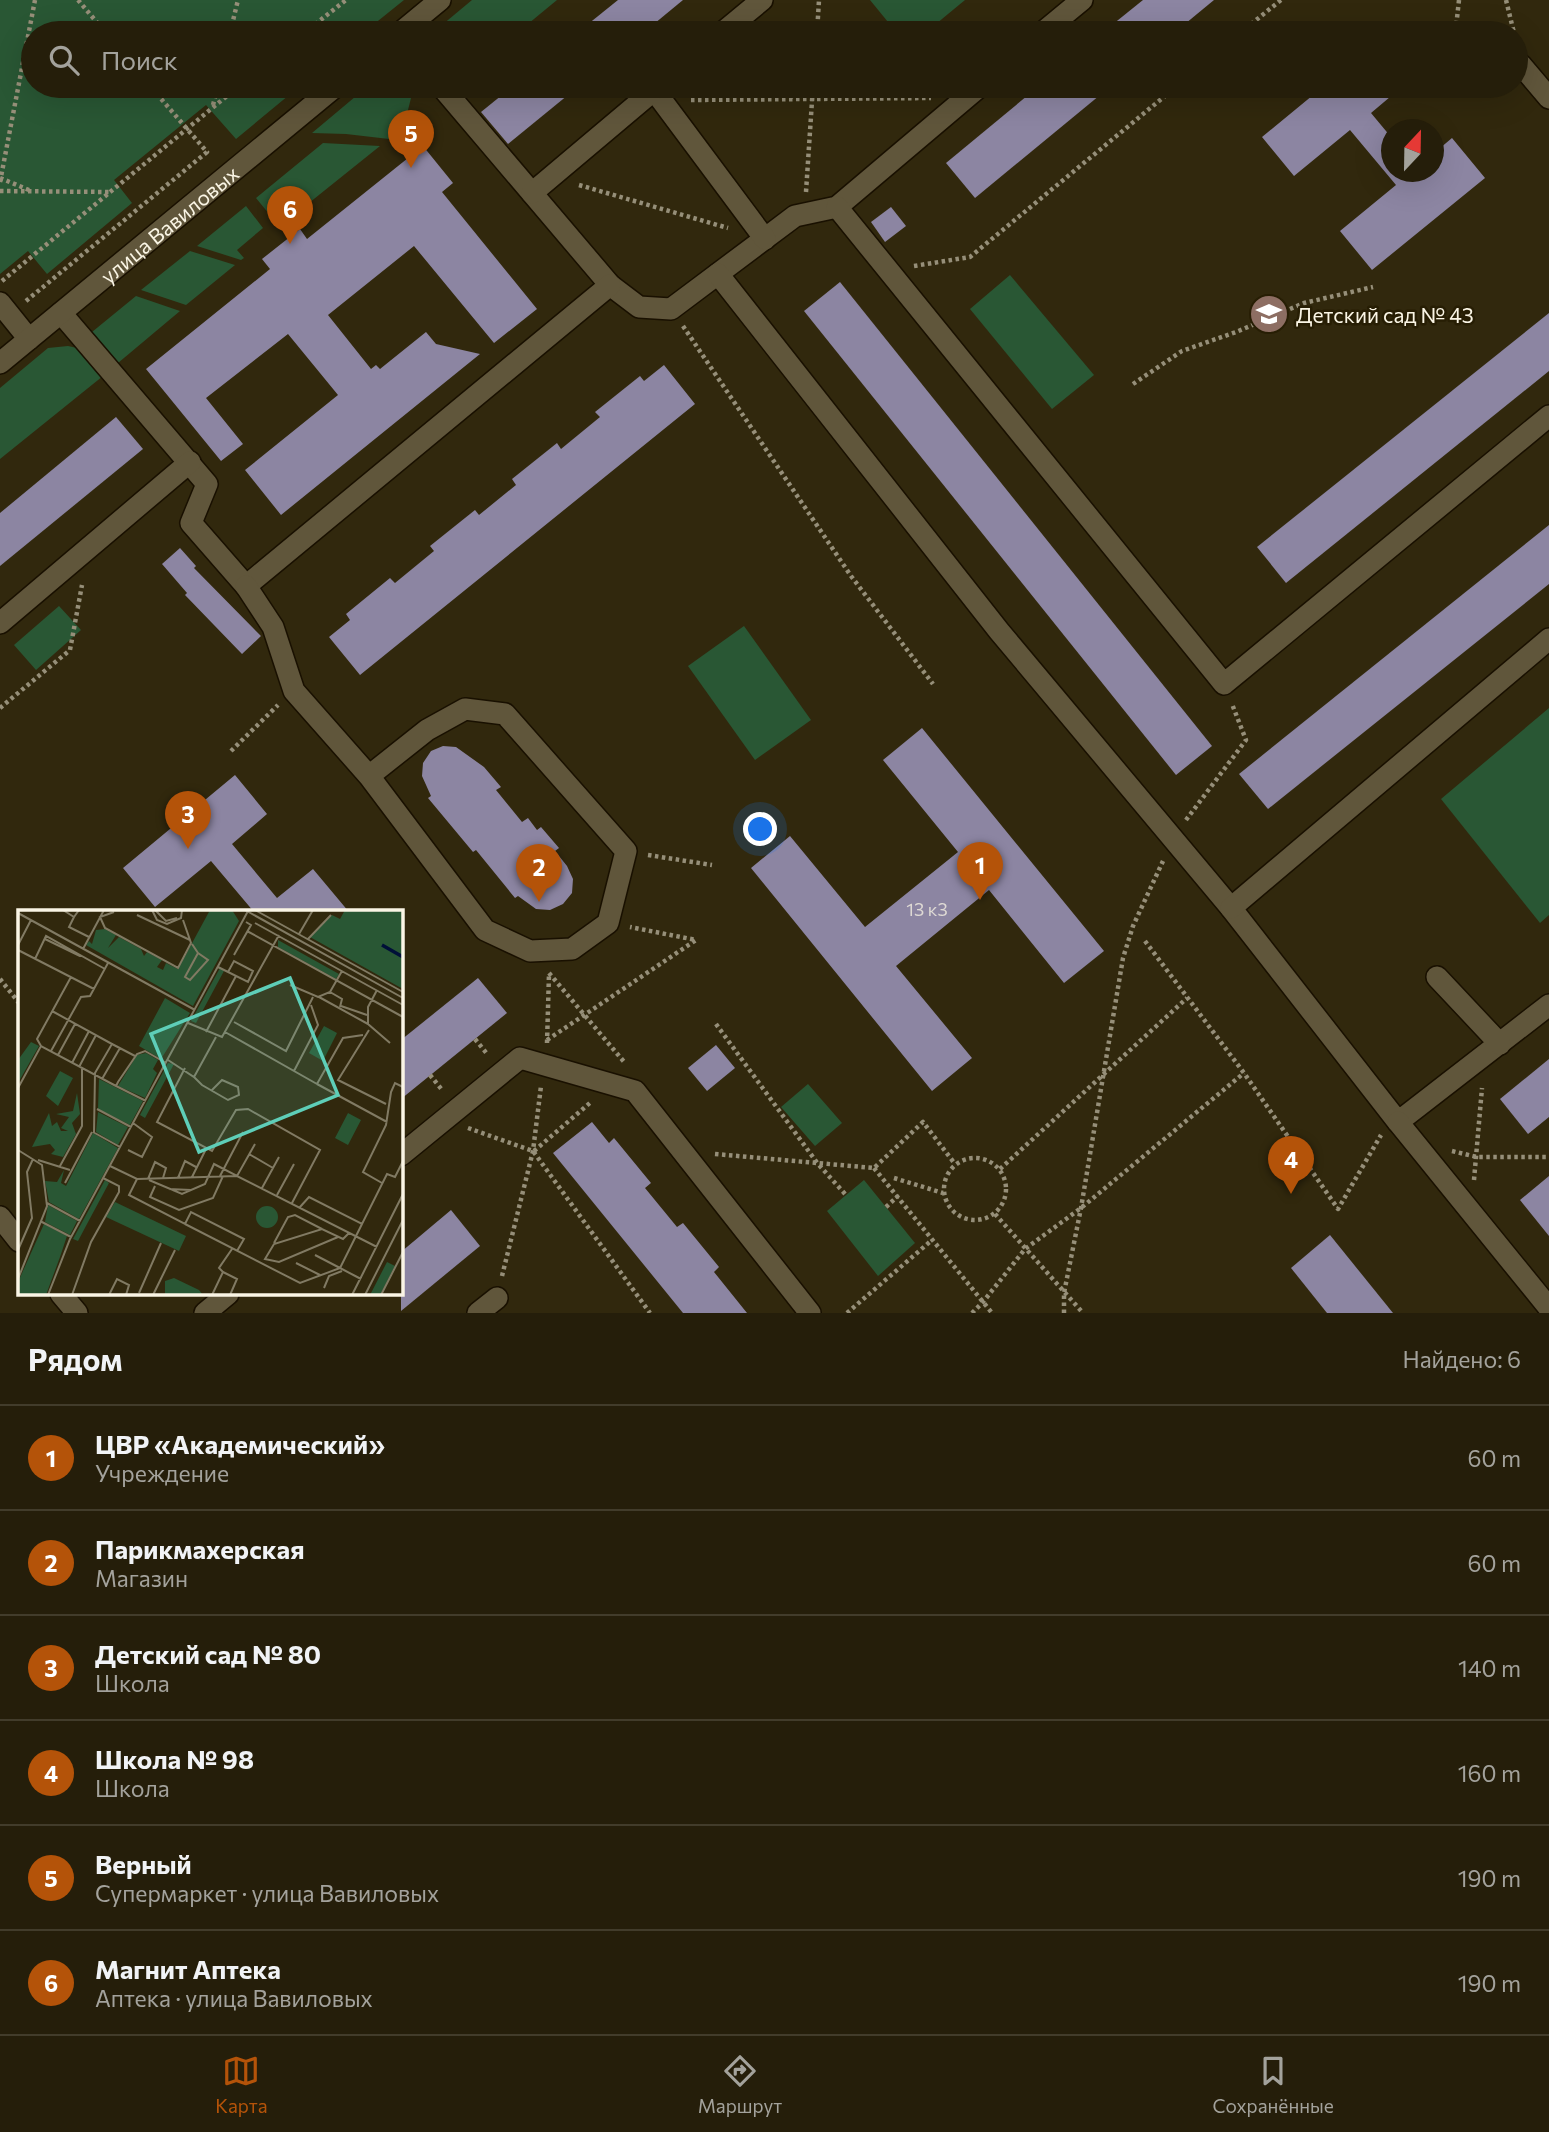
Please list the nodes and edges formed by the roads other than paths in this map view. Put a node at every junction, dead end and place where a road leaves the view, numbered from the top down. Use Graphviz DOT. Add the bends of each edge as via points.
graph roads {
  1 [pos="440,0"];
  2 [pos="762,0"];
  3 [pos="1082,0"];
  4 [pos="415,21"];
  5 [pos="737,21"];
  6 [pos="1057,21"];
  7 [pos="1528,73"];
  8 [pos="321,98"];
  9 [pos="451,98"];
  10 [pos="651,98"];
  11 [pos="663,98"];
  12 [pos="965,98"];
  13 [pos="1549,98"];
  14 [pos="532,193"];
  15 [pos="837,207"];
  16 [pos="765,239"];
  17 [pos="718,274"];
  18 [pos="610,285"];
  19 [pos="5,309"];
  20 [pos="61,313"];
  21 [pos="29,339"];
  22 [pos="0,363"];
  23 [pos="1549,416"];
  24 [pos="190,462"];
  25 [pos="246,586"];
  26 [pos="0,623"];
  27 [pos="1549,639"];
  28 [pos="369,776"];
  29 [pos="1231,908"];
  30 [pos="1437,977"];
  31 [pos="1549,1005"];
  32 [pos="1492,1051"];
  33 [pos="1398,1122"];
  34 [pos="402,1154"];
  35 [pos="0,1217"];
  36 [pos="18,1240"];
  37 [pos="63,1296"];
  38 [pos="226,1296"];
  39 [pos="496,1298"];
  40 [pos="1549,1308"];
  41 [pos="77,1313"];
  42 [pos="205,1313"];
  43 [pos="478,1313"];
  44 [pos="810,1313"];
  1 -- 4 [label="street"];
  2 -- 5 [label="street"];
  3 -- 6 [label="street"];
  7 -- 13 [label="street"];
  8 -- 20 [label="street, улица Вавиловых"];
  9 -- 14 [label="street"];
  10 -- 14 [label="street"];
  11 -- 16 [label="street"];
  12 -- 15 [label="street"];
  14 -- 18 [label="street"];
  15 -- 16 [label="street" via="794,216"];
  15 -- 23 [label="street" via="1224,684"];
  16 -- 17 [label="street"];
  17 -- 18 [label="street" via="671,309 639,307"];
  17 -- 29 [label="street" via="999,631"];
  18 -- 25 [label="street"];
  19 -- 21 [label="street"];
  20 -- 21 [label="street, улица Вавиловых"];
  20 -- 24 [label="street"];
  21 -- 22 [label="street, улица Вавиловых"];
  24 -- 25 [label="street" via="207,484 191,523"];
  24 -- 26 [label="street"];
  25 -- 28 [label="street" via="273,628 294,691"];
  27 -- 29 [label="street"];
  28 -- 28 [label="street" via="428,730 465,709 505,714 626,851 608,923 572,949 530,951 485,930"];
  29 -- 33 [label="street"];
  30 -- 32 [label="street"];
  31 -- 32 [label="street"];
  32 -- 33 [label="street"];
  33 -- 40 [label="street"];
  34 -- 44 [label="street" via="520,1058 635,1091"];
  35 -- 36 [label="street"];
  37 -- 41 [label="street"];
  38 -- 42 [label="street"];
  39 -- 43 [label="street"];
}
